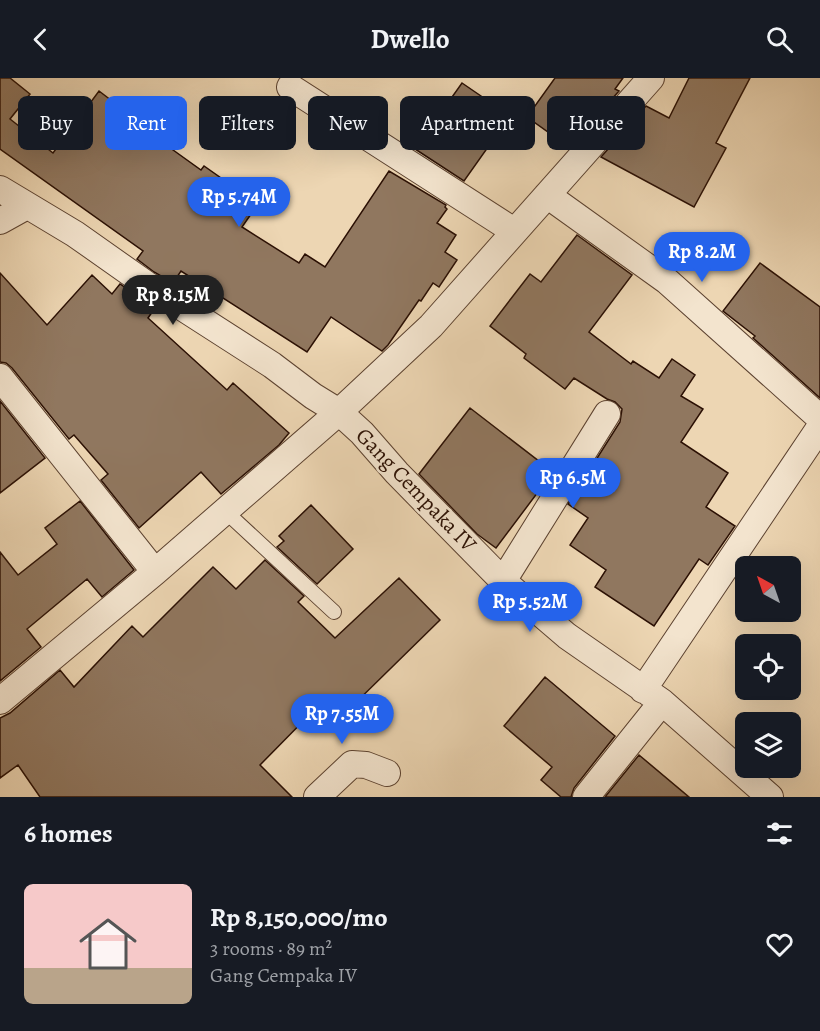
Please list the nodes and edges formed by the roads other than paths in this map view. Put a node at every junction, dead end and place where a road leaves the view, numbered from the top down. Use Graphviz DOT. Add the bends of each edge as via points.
graph roads {
  1 [pos="651,78"];
  2 [pos="290,87"];
  3 [pos="0,189"];
  4 [pos="547,195"];
  5 [pos="27,206"];
  6 [pos="0,221"];
  7 [pos="514,231"];
  8 [pos="0,377"];
  9 [pos="339,412"];
  10 [pos="608,414"];
  11 [pos="820,418"];
  12 [pos="820,427"];
  13 [pos="225,511"];
  14 [pos="155,572"];
  15 [pos="502,581"];
  16 [pos="334,612"];
  17 [pos="653,696"];
  18 [pos="0,701"];
  19 [pos="387,773"];
  20 [pos="316,797"];
  21 [pos="586,797"];
  22 [pos="770,797"];
  1 -- 4 [label="street"];
  2 -- 7 [label="street"];
  3 -- 5 [label="street, Gang Cempaka IV"];
  4 -- 7 [label="street"];
  4 -- 11 [label="street" via="667,280"];
  5 -- 6 [label="street"];
  5 -- 9 [label="street, Gang Cempaka IV" via="75,234"];
  7 -- 9 [label="street" via="431,326"];
  8 -- 14 [label="street"];
  9 -- 13 [label="street"];
  9 -- 15 [label="street, Gang Cempaka IV"];
  10 -- 15 [label="street"];
  12 -- 17 [label="street"];
  13 -- 14 [label="street"];
  13 -- 16 [label="lane"];
  14 -- 18 [label="street"];
  15 -- 17 [label="street, Gang Cempaka IV" via="567,636"];
  17 -- 21 [label="street"];
  17 -- 22 [label="street, Gang Cempaka IV"];
  19 -- 20 [label="street" via="352,764"];
}
